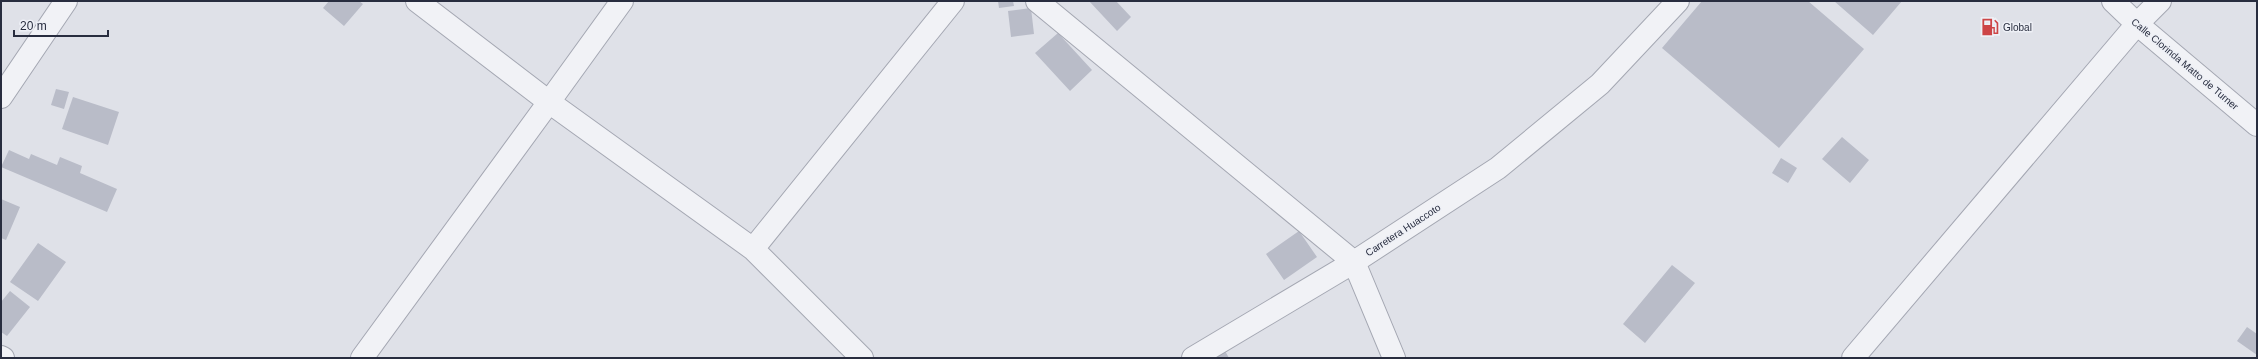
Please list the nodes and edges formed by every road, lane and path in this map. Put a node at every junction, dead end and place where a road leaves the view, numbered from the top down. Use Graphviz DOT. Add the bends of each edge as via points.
graph roads {
  1 [pos="66,1"];
  2 [pos="417,1"];
  3 [pos="622,1"];
  4 [pos="953,1"];
  5 [pos="1037,1"];
  6 [pos="1678,1"];
  7 [pos="2113,1"];
  8 [pos="2160,1"];
  9 [pos="2137,24"];
  10 [pos="1,97"];
  11 [pos="549,102"];
  12 [pos="2257,125"];
  13 [pos="753,249"];
  14 [pos="1354,262"];
  15 [pos="362,358"];
  16 [pos="862,358"];
  17 [pos="1192,358"];
  18 [pos="1394,358"];
  19 [pos="1853,358"];
  1 -- 10 [label="street"];
  2 -- 11 [label="street"];
  3 -- 11 [label="street"];
  4 -- 13 [label="street"];
  5 -- 14 [label="street"];
  6 -- 14 [label="street, Carretera Huaccoto" via="1600,84 1498,168"];
  7 -- 9 [label="street, Calle Clorinda Matto de Turner"];
  8 -- 9 [label="street"];
  9 -- 12 [label="street, Calle Clorinda Matto de Turner"];
  9 -- 19 [label="street"];
  11 -- 13 [label="street"];
  11 -- 15 [label="street"];
  13 -- 16 [label="street"];
  14 -- 17 [label="street, Carretera Huaccoto"];
  14 -- 18 [label="street"];
}
